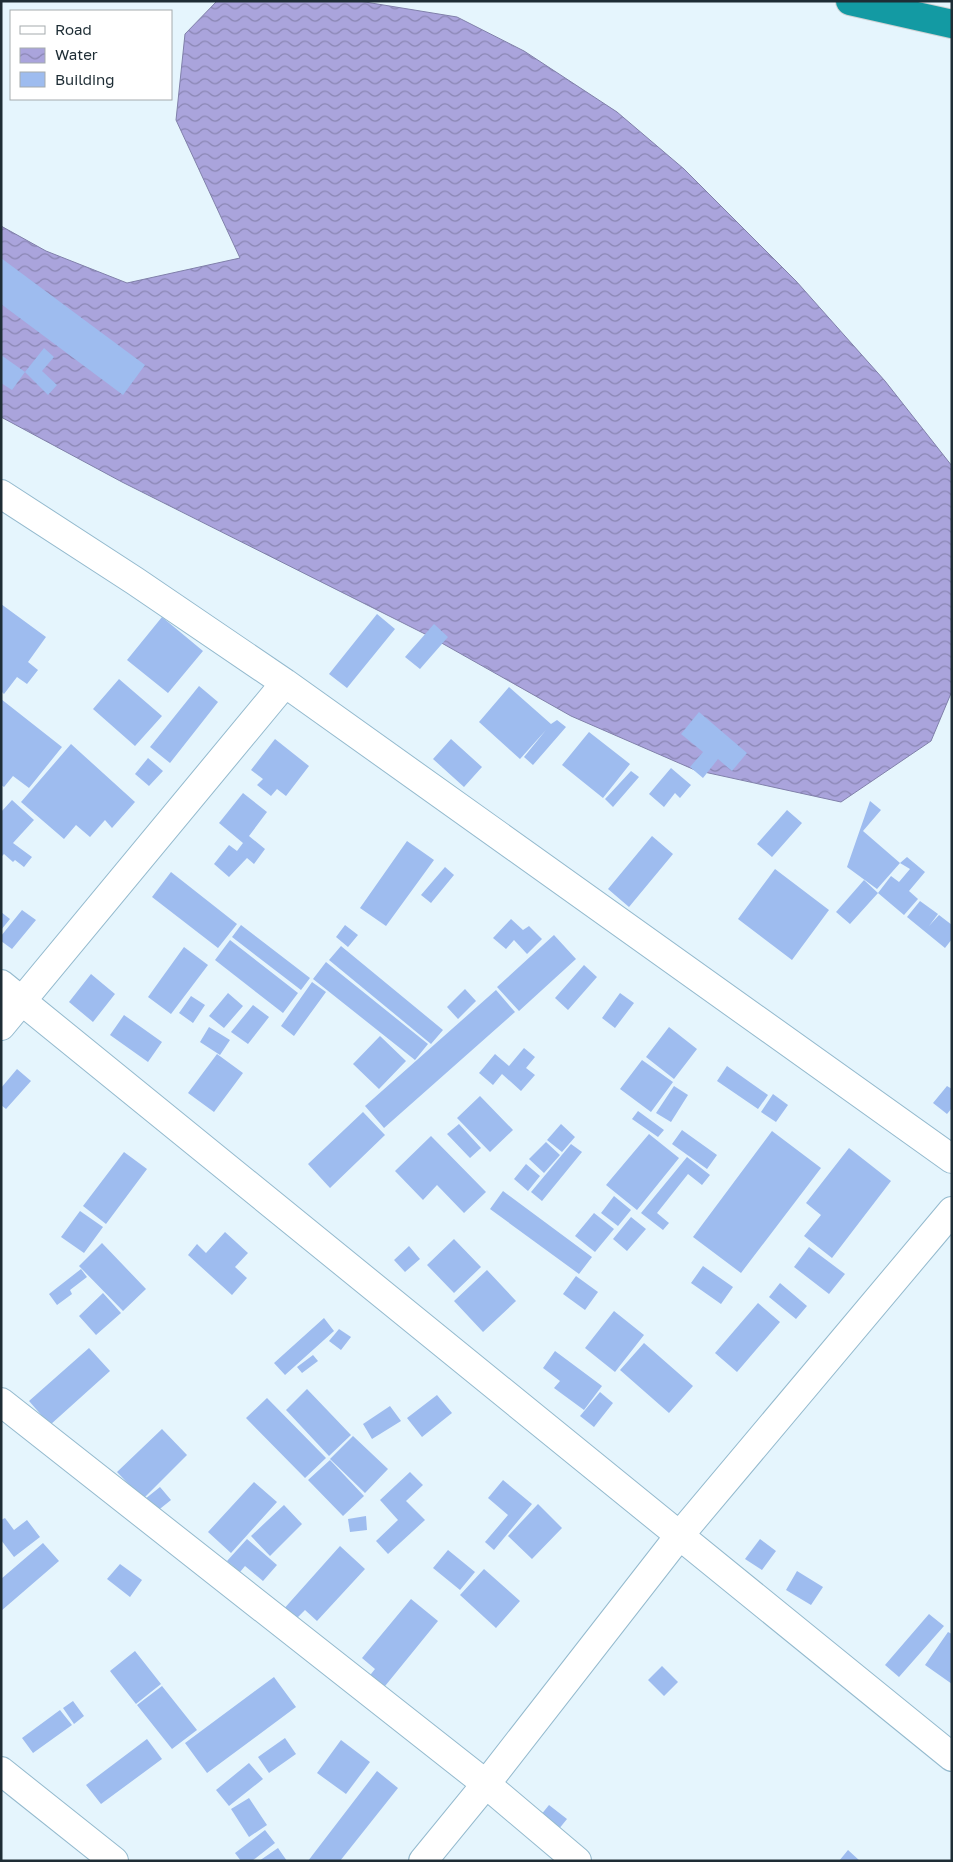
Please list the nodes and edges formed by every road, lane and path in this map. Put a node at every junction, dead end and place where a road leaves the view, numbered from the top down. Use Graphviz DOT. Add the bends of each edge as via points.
graph roads {
  1 [pos="850,1"];
  2 [pos="952,24"];
  3 [pos="1,494"];
  4 [pos="285,683"];
  5 [pos="1,984"];
  6 [pos="23,1001"];
  7 [pos="1,1026"];
  8 [pos="952,1159"];
  9 [pos="952,1211"];
  10 [pos="1,1402"];
  11 [pos="679,1536"];
  12 [pos="952,1757"];
  13 [pos="1,1771"];
  14 [pos="486,1784"];
  15 [pos="114,1861"];
  16 [pos="424,1861"];
  17 [pos="577,1861"];
  1 -- 2 [label="highway"];
  3 -- 4 [label="street"];
  4 -- 6 [label="street"];
  4 -- 8 [label="street"];
  5 -- 6 [label="street"];
  6 -- 7 [label="street"];
  6 -- 11 [label="street"];
  9 -- 11 [label="street"];
  10 -- 14 [label="street"];
  11 -- 12 [label="street"];
  11 -- 14 [label="street"];
  13 -- 15 [label="street"];
  14 -- 16 [label="street"];
  14 -- 17 [label="street"];
}
